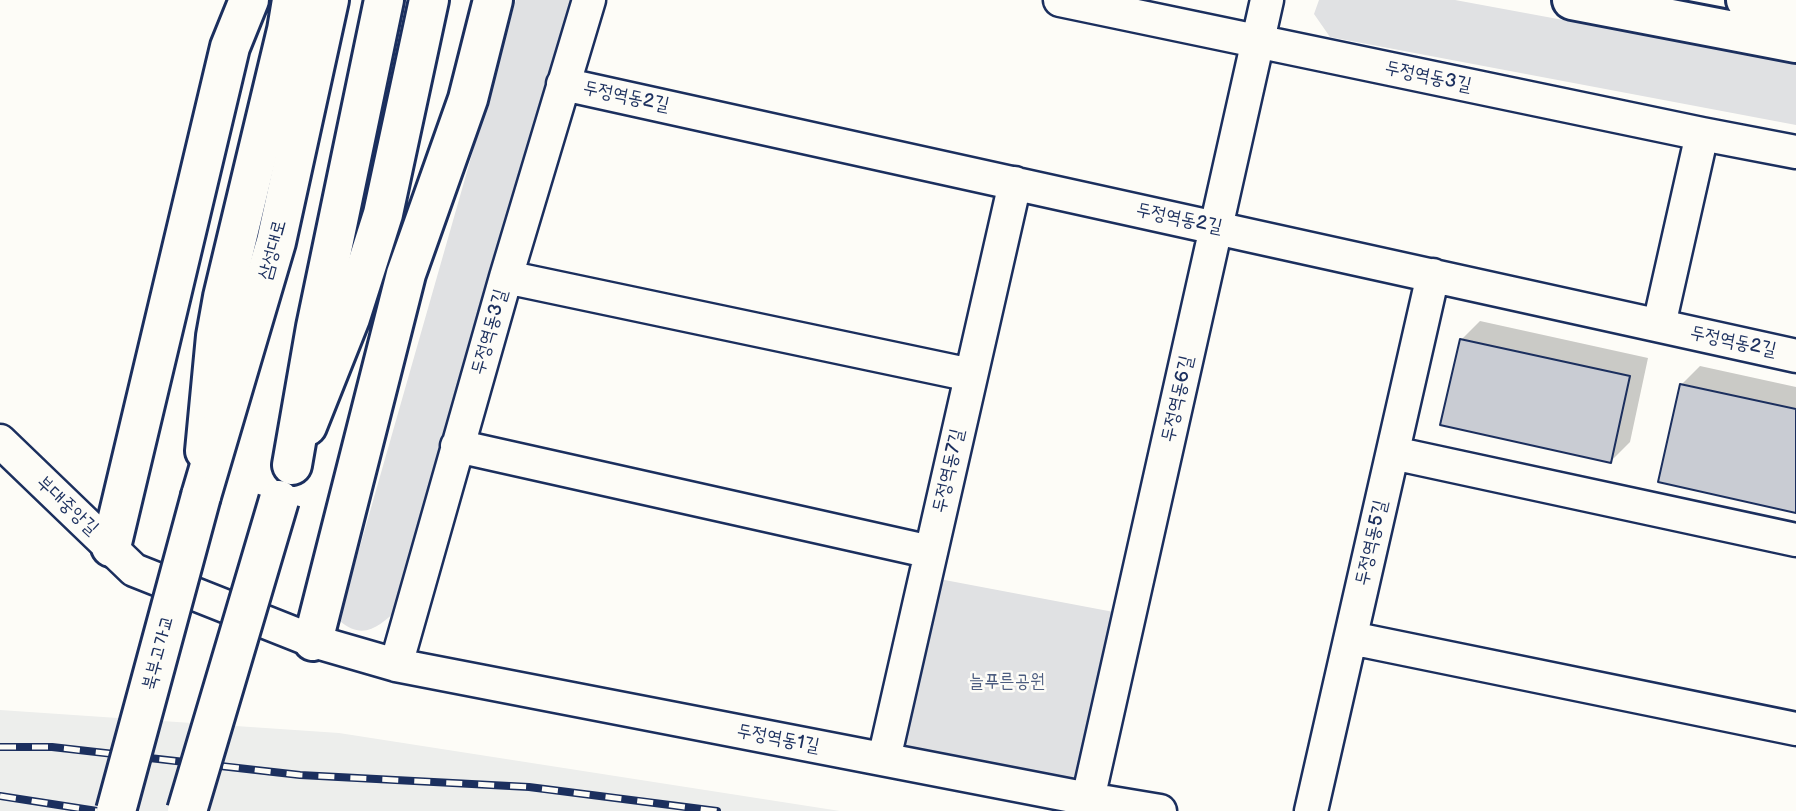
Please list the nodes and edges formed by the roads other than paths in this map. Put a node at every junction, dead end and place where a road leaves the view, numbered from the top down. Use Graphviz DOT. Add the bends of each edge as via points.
graph roads {
  1 [pos="249,0"];
  2 [pos="292,0"];
  3 [pos="329,0"];
  4 [pos="384,0"];
  5 [pos="429,0"];
  6 [pos="493,0"];
  7 [pos="589,0"];
  8 [pos="1060,0"];
  9 [pos="1267,0"];
  10 [pos="1572,0"];
  11 [pos="1746,0"];
  12 [pos="1796,8"];
  13 [pos="1257,42"];
  14 [pos="1796,43"];
  15 [pos="563,83"];
  16 [pos="1702,134"];
  17 [pos="1796,152"];
  18 [pos="1015,183"];
  19 [pos="1216,227"];
  20 [pos="1433,275"];
  21 [pos="506,277"];
  22 [pos="1659,325"];
  23 [pos="1796,356"];
  24 [pos="971,375"];
  25 [pos="0,441"];
  26 [pos="457,446"];
  27 [pos="1393,453"];
  28 [pos="292,465"];
  29 [pos="201,496"];
  30 [pos="1796,540"];
  31 [pos="931,552"];
  32 [pos="123,559"];
  33 [pos="1351,639"];
  34 [pos="313,641"];
  35 [pos="396,665"];
  36 [pos="1796,729"];
  37 [pos="884,759"];
  38 [pos="1088,799"];
  39 [pos="116,811"];
  40 [pos="187,811"];
  41 [pos="1160,811"];
  42 [pos="1311,811"];
  1 -- 32 [label="main road" via="230,47"];
  2 -- 29 [label="main road" via="220,310"];
  3 -- 29 [label="main road, 삼성대로" via="276,242"];
  4 -- 28 [label="main road"];
  5 -- 28 [label="main road" via="383,214 350,318"];
  6 -- 34 [label="main road" via="468,99 406,274"];
  7 -- 15 [label="street, 두정역동3길"];
  8 -- 13 [label="street, 두정역동3길"];
  9 -- 13 [label="street, 두정역동6길"];
  10 -- 14 [label="main road"];
  11 -- 12 [label="main road"];
  13 -- 16 [label="street, 두정역동3길"];
  13 -- 19 [label="street, 두정역동6길"];
  15 -- 18 [label="street, 두정역동2길"];
  15 -- 21 [label="street, 두정역동3길"];
  16 -- 17 [label="street, 두정역동3길"];
  16 -- 22 [label="street"];
  18 -- 19 [label="street, 두정역동2길"];
  18 -- 24 [label="street, 두정역동7길"];
  19 -- 20 [label="street, 두정역동2길"];
  19 -- 38 [label="street, 두정역동6길"];
  20 -- 22 [label="street, 두정역동2길"];
  20 -- 27 [label="street, 두정역동5길"];
  21 -- 24 [label="street"];
  21 -- 26 [label="street, 두정역동3길"];
  22 -- 23 [label="street, 두정역동2길"];
  24 -- 31 [label="street, 두정역동7길"];
  25 -- 32 [label="street, 부대중앙길"];
  26 -- 31 [label="street"];
  26 -- 35 [label="street, 두정역동3길"];
  27 -- 30 [label="street"];
  27 -- 33 [label="street, 두정역동5길"];
  28 -- 40 [label="main road, bridge"];
  29 -- 39 [label="main road, 북부고가교, bridge"];
  31 -- 37 [label="street, 두정역동7길"];
  32 -- 34 [label="street, 두정역동1길"];
  33 -- 36 [label="street"];
  33 -- 42 [label="street, 두정역동5길"];
  34 -- 35 [label="street, 두정역동1길"];
  35 -- 37 [label="street, 두정역동1길"];
  37 -- 38 [label="street, 두정역동1길"];
  38 -- 41 [label="street, 두정역동1길"];
}
